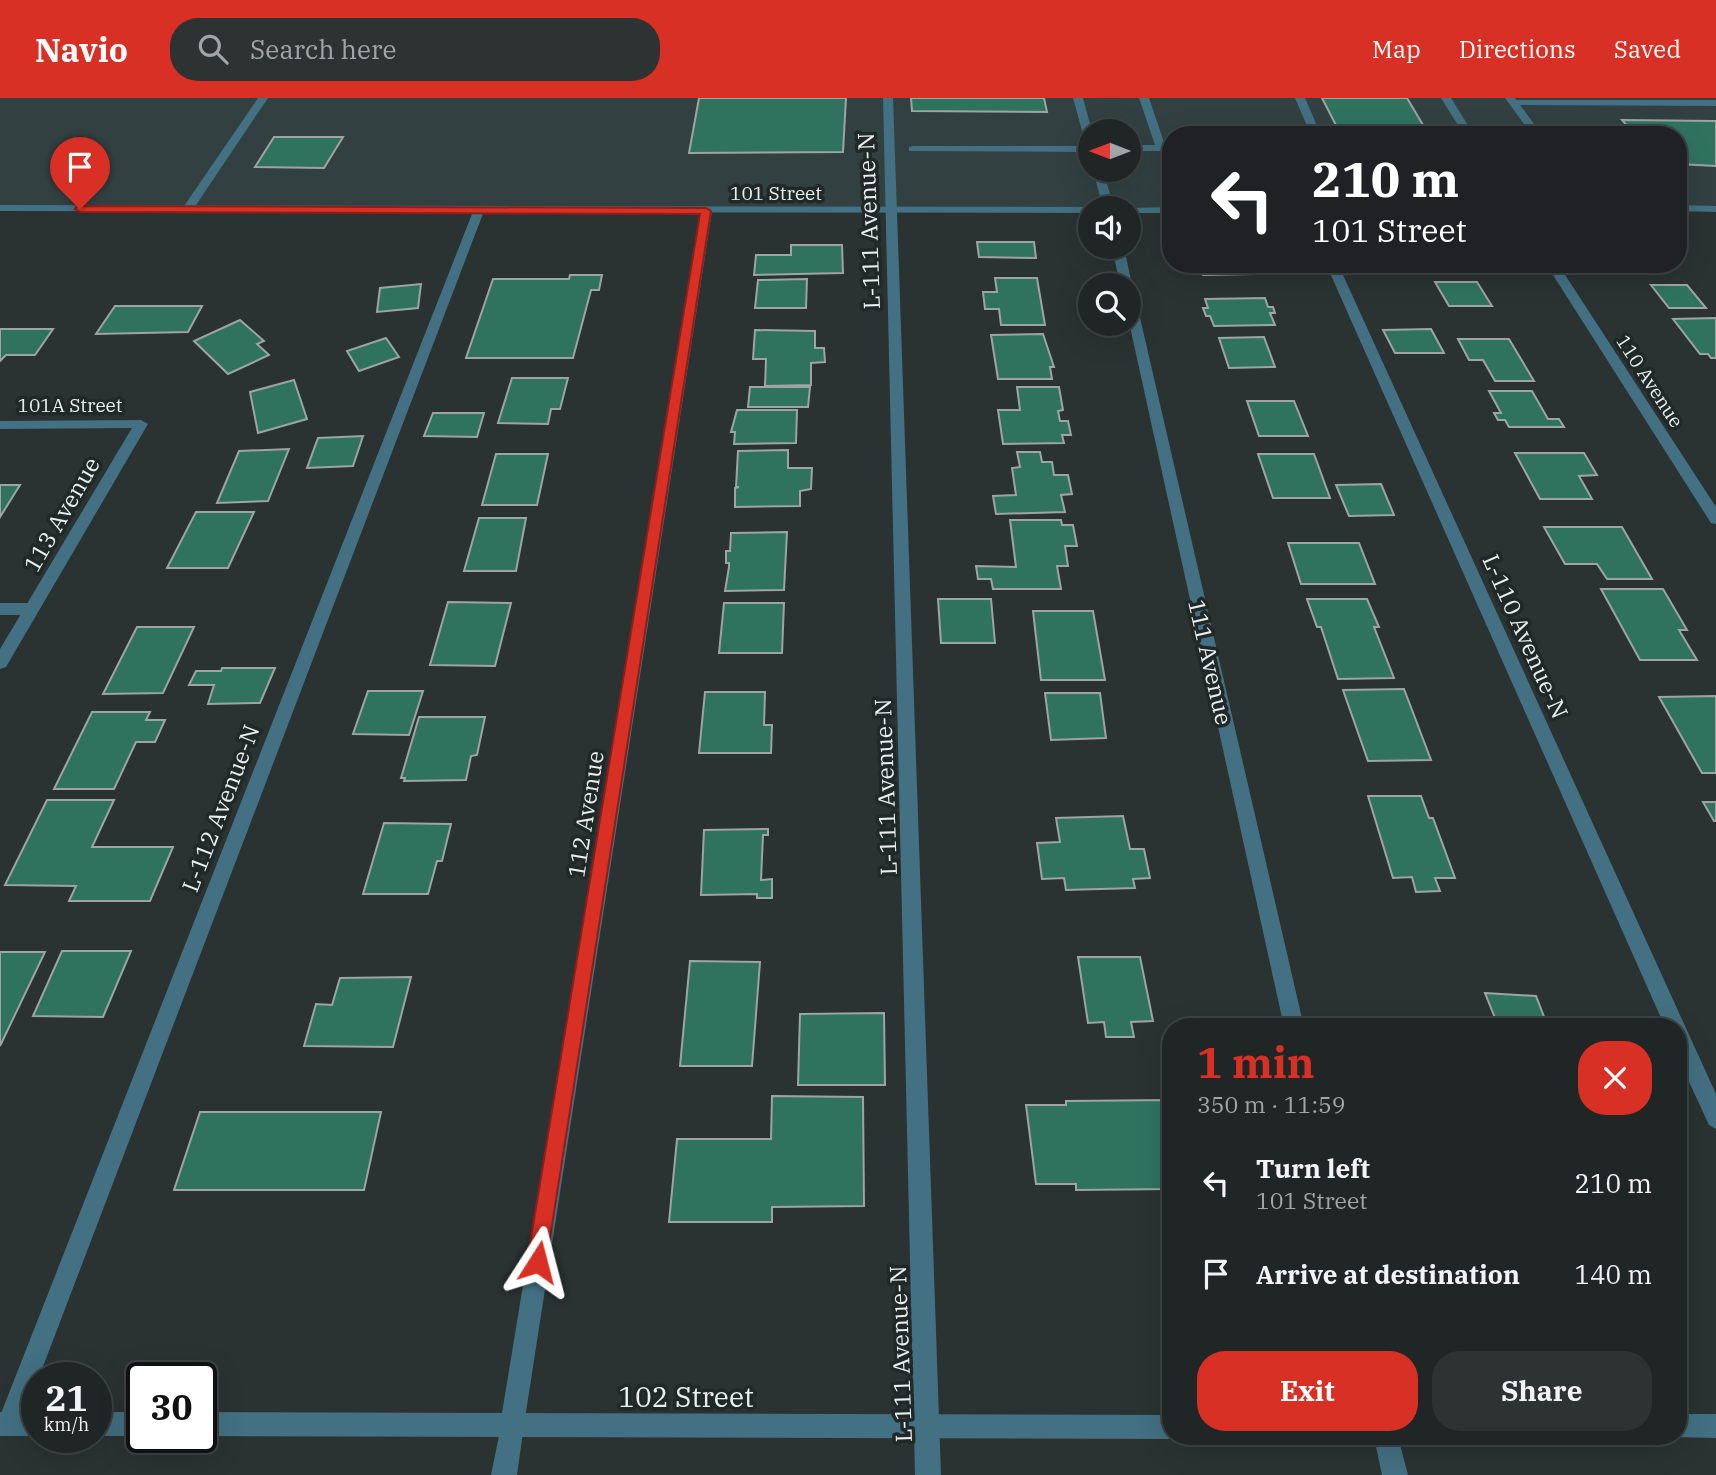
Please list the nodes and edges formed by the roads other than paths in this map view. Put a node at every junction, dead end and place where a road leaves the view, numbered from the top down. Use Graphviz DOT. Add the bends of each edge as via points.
graph roads {
  1 [pos="263,98"];
  2 [pos="888,98"];
  3 [pos="1078,98"];
  4 [pos="1144,98"];
  5 [pos="1300,98"];
  6 [pos="1446,98"];
  7 [pos="1511,100"];
  8 [pos="1716,103"];
  9 [pos="1084,119"];
  10 [pos="1312,126"];
  11 [pos="1463,126"];
  12 [pos="1530,126"];
  13 [pos="1162,139"];
  14 [pos="1141,148"];
  15 [pos="1162,148"];
  16 [pos="913,149"];
  17 [pos="1078,149"];
  18 [pos="0,208"];
  19 [pos="1687,208"];
  20 [pos="188,209"];
  21 [pos="1716,209"];
  22 [pos="1078,210"];
  23 [pos="1141,210"];
  24 [pos="1162,210"];
  25 [pos="478,211"];
  26 [pos="706,211"];
  27 [pos="893,211"];
  28 [pos="1336,273"];
  29 [pos="1558,273"];
  30 [pos="1138,336"];
  31 [pos="141,424"];
  32 [pos="0,425"];
  33 [pos="1716,519"];
  34 [pos="0,609"];
  35 [pos="32,609"];
  36 [pos="0,663"];
  37 [pos="1292,1018"];
  38 [pos="1671,1018"];
  39 [pos="1687,1054"];
  40 [pos="1716,1118"];
  41 [pos="4,1424"];
  42 [pos="217,1424"];
  43 [pos="512,1425"];
  44 [pos="1687,1426"];
  45 [pos="1716,1426"];
  46 [pos="927,1427"];
  47 [pos="1162,1427"];
  48 [pos="1388,1445"];
  49 [pos="503,1475"];
  50 [pos="928,1475"];
  51 [pos="1395,1475"];
  1 -- 20 [label="street"];
  2 -- 27 [label="street, L-111 Avenue-N"];
  3 -- 9 [label="street"];
  4 -- 13 [label="street"];
  5 -- 10 [label="street"];
  6 -- 11 [label="street"];
  7 -- 8 [label="street"];
  7 -- 12 [label="street"];
  14 -- 15 [label="street"];
  16 -- 17 [label="street"];
  18 -- 20 [label="street, 101 Street"];
  19 -- 21 [label="street"];
  20 -- 25 [label="street, 101 Street"];
  22 -- 27 [label="street, 101 Street"];
  23 -- 24 [label="street"];
  25 -- 26 [label="street, 101 Street"];
  25 -- 41 [label="street, L-112 Avenue-N"];
  26 -- 27 [label="street, 101 Street"];
  26 -- 43 [label="street, 112 Avenue"];
  27 -- 46 [label="street, L-111 Avenue-N"];
  28 -- 38 [label="street, L-110 Avenue-N"];
  29 -- 33 [label="street, 110 Avenue"];
  30 -- 37 [label="street, 111 Avenue"];
  31 -- 32 [label="street, 101A Street"];
  31 -- 35 [label="street, 113 Avenue"];
  34 -- 35 [label="street"];
  35 -- 36 [label="street, 113 Avenue"];
  39 -- 40 [label="street"];
  42 -- 43 [label="street, 102 Street"];
  43 -- 46 [label="street, 102 Street"];
  43 -- 49 [label="street, 112 Avenue"];
  44 -- 45 [label="street"];
  46 -- 47 [label="street, 102 Street"];
  46 -- 50 [label="street, L-111 Avenue-N"];
  48 -- 51 [label="street"];
}
